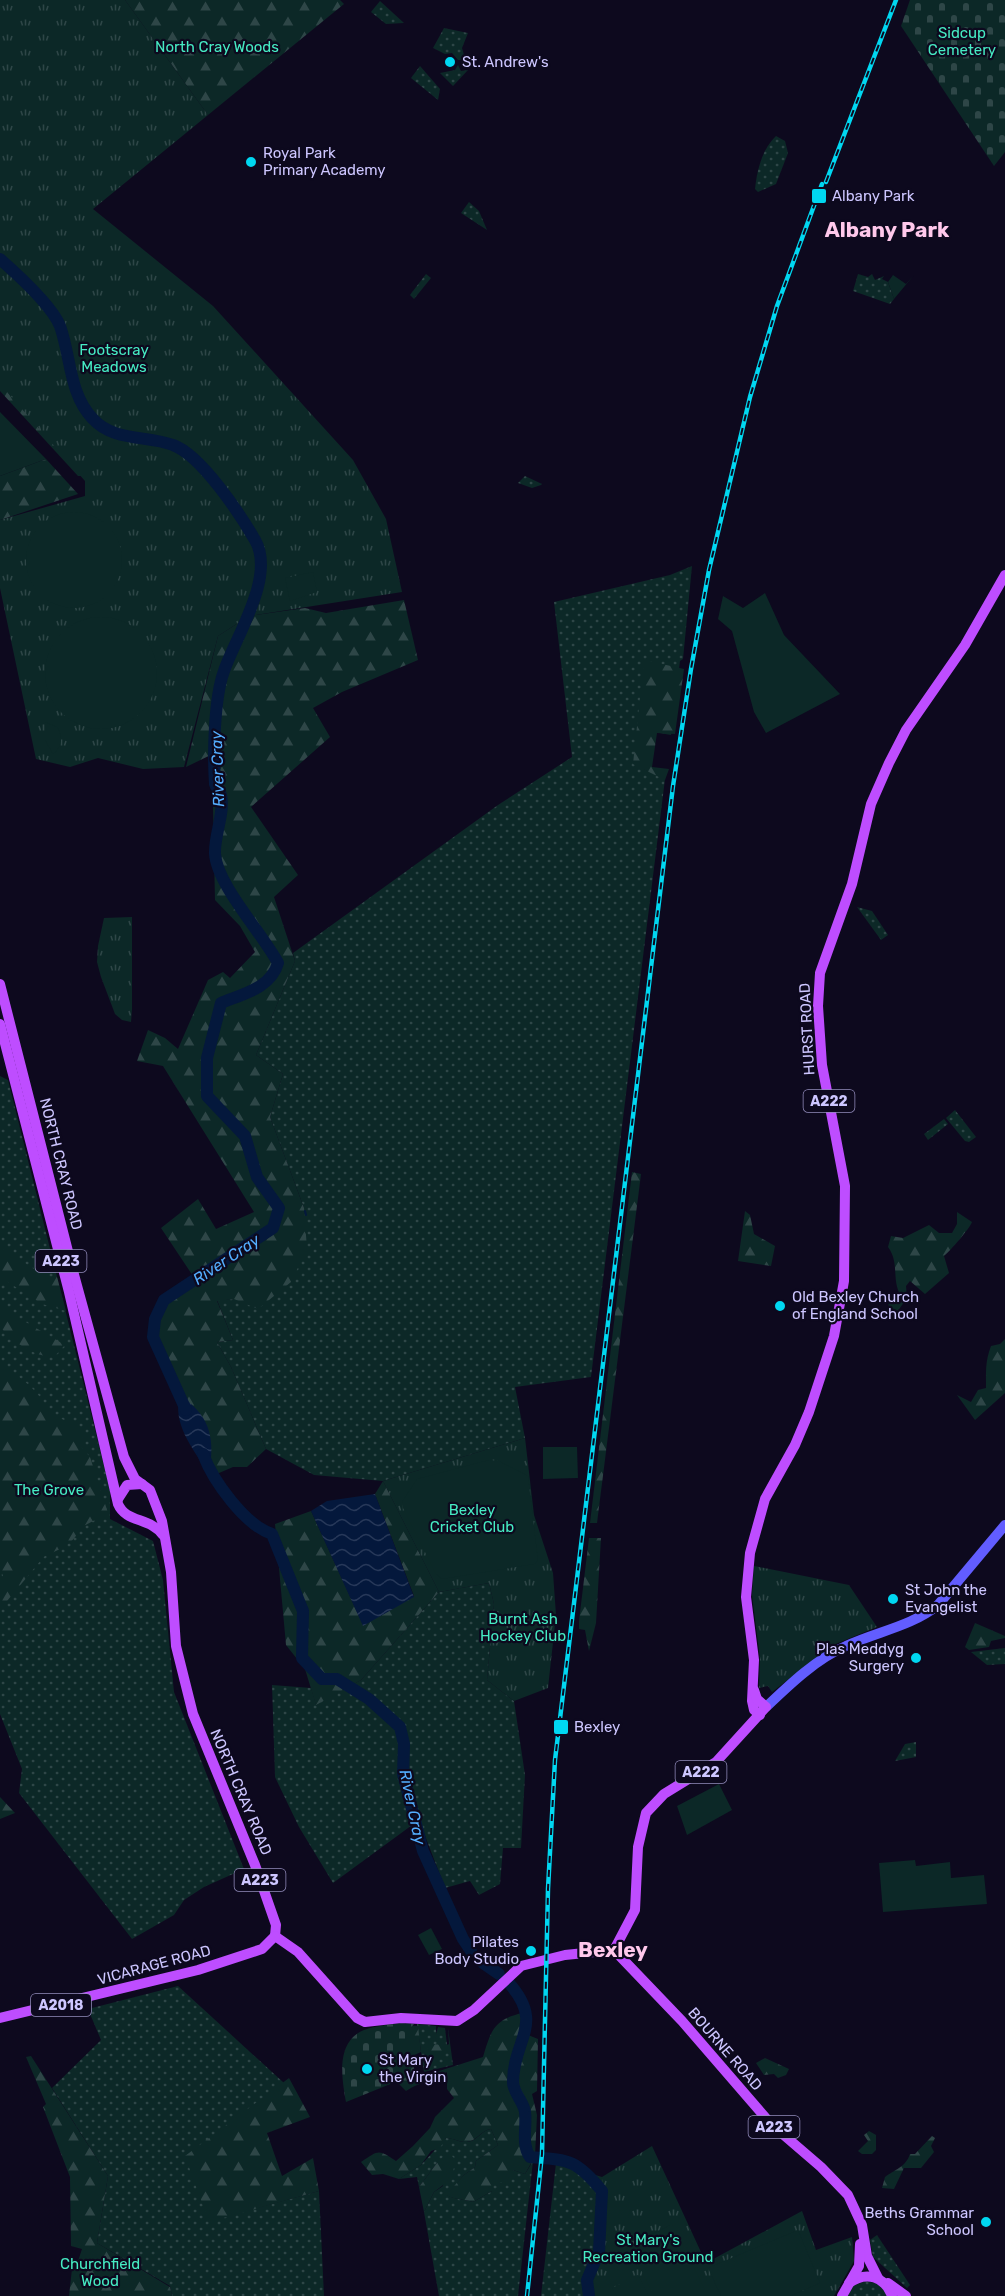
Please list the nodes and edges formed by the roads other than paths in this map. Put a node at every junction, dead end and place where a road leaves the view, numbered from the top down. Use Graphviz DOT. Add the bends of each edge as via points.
graph roads {
  1 [pos="1005,575"];
  2 [pos="0,984"];
  3 [pos="0,1024"];
  4 [pos="143,1484"];
  5 [pos="118,1499"];
  6 [pos="153,1503"];
  7 [pos="135,1518"];
  8 [pos="1005,1525"];
  9 [pos="165,1538"];
  10 [pos="763,1711"];
  11 [pos="275,1936"];
  12 [pos="614,1950"];
  13 [pos="0,2018"];
  14 [pos="841,2190"];
  15 [pos="879,2279"];
  16 [pos="849,2283"];
  17 [pos="842,2296"];
  18 [pos="892,2296"];
  19 [pos="906,2296"];
  1 -- 10 [label="main road, HURST ROAD / A222" via="964,645 906,730 881,780 864,826 852,884 820,973 822,1065 845,1186 844,1281 834,1336 809,1412 765,1499 752,1542 746,1589 753,1686"];
  2 -- 4 [label="main road, NORTH CRAY ROAD / A223" via="124,1457 135,1479"];
  3 -- 5 [label="main road, NORTH CRAY ROAD / A223"];
  4 -- 5 [label="main road" via="127,1485"];
  4 -- 6 [label="main road, A223" via="152,1494"];
  5 -- 7 [label="main road, A223" via="121,1509"];
  6 -- 7 [label="main road" via="149,1512"];
  6 -- 9 [label="main road, A223"];
  7 -- 9 [label="main road, A223" via="148,1521"];
  8 -- 10 [label="main road" via="938,1605 914,1622 837,1650"];
  9 -- 11 [label="main road, NORTH CRAY ROAD / A223" via="176,1646 193,1714 255,1865 276,1925"];
  10 -- 12 [label="main road, A222" via="716,1762 659,1797 646,1813 638,1846 635,1910"];
  11 -- 12 [label="main road" via="298,1952 362,2021 457,2020 474,2010 521,1966 542,1959"];
  11 -- 13 [label="main road, VICARAGE ROAD / A2018" via="262,1949 198,1970"];
  12 -- 14 [label="main road, BOURNE ROAD / A223" via="771,2124 821,2167"];
  14 -- 15 [label="main road, BOURNE ROAD / A223" via="858,2214 867,2256"];
  14 -- 16 [label="main road, BOURNE ROAD / A223" via="856,2227 861,2253"];
  15 -- 16 [label="main road" via="862,2276"];
  15 -- 18 [label="main road, BOURNE ROAD"];
  15 -- 19 [label="main road"];
  16 -- 17 [label="main road, BOURNE ROAD"];
}
